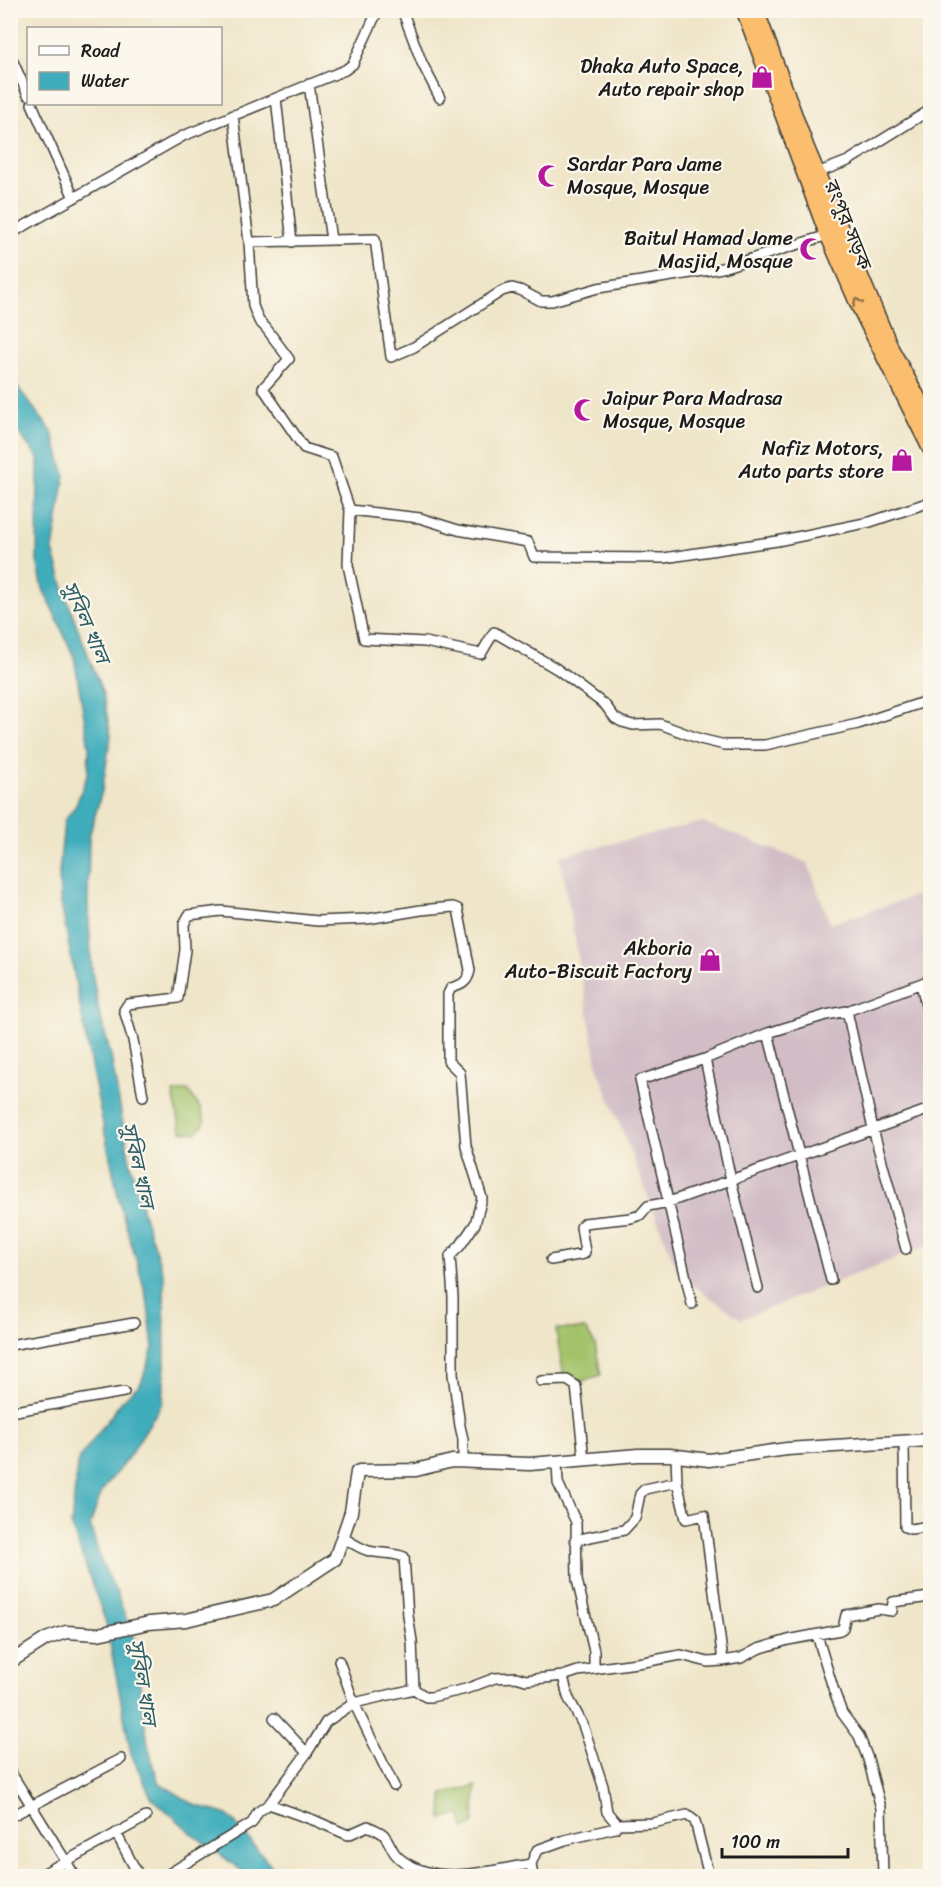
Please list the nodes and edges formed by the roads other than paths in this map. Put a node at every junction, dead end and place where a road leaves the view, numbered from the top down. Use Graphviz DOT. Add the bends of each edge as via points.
graph roads {
  1 [pos="378,10"];
  2 [pos="402,10"];
  3 [pos="744,10"];
  4 [pos="756,10"];
  5 [pos="10,55"];
  6 [pos="309,84"];
  7 [pos="27,93"];
  8 [pos="276,98"];
  9 [pos="440,98"];
  10 [pos="32,105"];
  11 [pos="930,110"];
  12 [pos="233,115"];
  13 [pos="817,173"];
  14 [pos="74,198"];
  15 [pos="10,234"];
  16 [pos="828,234"];
  17 [pos="331,240"];
  18 [pos="249,242"];
  19 [pos="292,242"];
  20 [pos="930,420"];
  21 [pos="930,448"];
  22 [pos="930,502"];
  23 [pos="350,510"];
  24 [pos="930,700"];
  25 [pos="926,982"];
  26 [pos="847,1011"];
  27 [pos="930,1023"];
  28 [pos="768,1033"];
  29 [pos="705,1059"];
  30 [pos="143,1096"];
  31 [pos="930,1110"];
  32 [pos="873,1129"];
  33 [pos="800,1155"];
  34 [pos="731,1180"];
  35 [pos="669,1202"];
  36 [pos="906,1250"];
  37 [pos="551,1260"];
  38 [pos="831,1280"];
  39 [pos="758,1288"];
  40 [pos="692,1304"];
  41 [pos="134,1323"];
  42 [pos="10,1345"];
  43 [pos="541,1381"];
  44 [pos="124,1392"];
  45 [pos="10,1412"];
  46 [pos="930,1440"];
  47 [pos="904,1442"];
  48 [pos="676,1456"];
  49 [pos="584,1459"];
  50 [pos="557,1461"];
  51 [pos="463,1462"];
  52 [pos="676,1482"];
  53 [pos="930,1526"];
  54 [pos="342,1537"];
  55 [pos="575,1540"];
  56 [pos="930,1597"];
  57 [pos="817,1635"];
  58 [pos="339,1661"];
  59 [pos="723,1661"];
  60 [pos="10,1662"];
  61 [pos="594,1668"];
  62 [pos="563,1676"];
  63 [pos="414,1689"];
  64 [pos="354,1703"];
  65 [pos="274,1718"];
  66 [pos="307,1753"];
  67 [pos="121,1759"];
  68 [pos="10,1771"];
  69 [pos="394,1785"];
  70 [pos="269,1804"];
  71 [pos="32,1805"];
  72 [pos="10,1817"];
  73 [pos="146,1817"];
  74 [pos="617,1824"];
  75 [pos="116,1833"];
  76 [pos="66,1862"];
  77 [pos="531,1864"];
  78 [pos="494,1874"];
  79 [pos="39,1876"];
  80 [pos="75,1876"];
  81 [pos="139,1876"];
  82 [pos="165,1876"];
  83 [pos="534,1876"];
  84 [pos="709,1876"];
  85 [pos="884,1876"];
  1 -- 6 [label="street" via="352,64"];
  2 -- 9 [label="street"];
  3 -- 16 [label="highway, রংপুর সড়ক"];
  4 -- 13 [label="highway, রংপুর সড়ক"];
  5 -- 7 [label="street"];
  6 -- 8 [label="street"];
  6 -- 17 [label="street"];
  8 -- 12 [label="street"];
  8 -- 19 [label="street"];
  10 -- 14 [label="street"];
  11 -- 13 [label="street" via="848,161"];
  12 -- 14 [label="street" via="183,136"];
  12 -- 18 [label="street"];
  13 -- 20 [label="highway, রংপুর সড়ক" via="891,349"];
  14 -- 15 [label="street"];
  16 -- 17 [label="street" via="722,268 598,288 552,301 541,301 512,288 391,357 375,239"];
  21 -- 16 [label="highway, রংপুর সড়ক, one-way" via="858,304"];
  17 -- 19 [label="street"];
  18 -- 19 [label="street"];
  18 -- 23 [label="street" via="253,306 259,321 289,359 263,388 304,448 332,457"];
  22 -- 23 [label="street" via="870,522 664,558 534,557 528,542 458,530 420,518"];
  23 -- 24 [label="street" via="348,565 364,639 425,642 481,654 494,632 557,669 622,722 660,724 725,745 765,745 858,724"];
  25 -- 26 [label="street"];
  25 -- 27 [label="street"];
  26 -- 28 [label="street"];
  26 -- 32 [label="street"];
  28 -- 29 [label="street"];
  28 -- 33 [label="street"];
  29 -- 34 [label="street"];
  29 -- 35 [label="street" via="640,1080"];
  30 -- 51 [label="street" via="124,1010 128,1004 178,998 185,950 184,924 189,915 221,911 318,921 458,909 470,970 462,985 451,988 448,994 448,1061 460,1073 466,1146 482,1197 475,1224 450,1256 453,1374"];
  31 -- 32 [label="street"];
  32 -- 33 [label="street"];
  32 -- 36 [label="street"];
  33 -- 34 [label="street"];
  33 -- 38 [label="street"];
  34 -- 35 [label="street"];
  34 -- 39 [label="street"];
  35 -- 37 [label="street" via="648,1206 631,1218 584,1223 584,1254"];
  35 -- 40 [label="street"];
  41 -- 42 [label="street"];
  43 -- 49 [label="street" via="567,1380 576,1386"];
  44 -- 45 [label="street"];
  46 -- 47 [label="street"];
  47 -- 48 [label="street" via="787,1449 709,1460"];
  47 -- 53 [label="street" via="905,1527"];
  48 -- 49 [label="street"];
  48 -- 52 [label="street"];
  49 -- 50 [label="street"];
  50 -- 51 [label="street"];
  50 -- 55 [label="street" via="558,1483 576,1522"];
  51 -- 54 [label="street" via="443,1462 416,1470 357,1472 351,1512"];
  52 -- 55 [label="street" via="645,1489 640,1494 635,1518 624,1530"];
  52 -- 59 [label="street" via="686,1519 704,1515"];
  54 -- 60 [label="street" via="335,1559 273,1600 186,1620 98,1634 66,1632 46,1639"];
  54 -- 63 [label="street" via="355,1546 404,1557"];
  55 -- 61 [label="street"];
  56 -- 57 [label="street" via="893,1602 892,1611 879,1609 846,1615 843,1628"];
  57 -- 59 [label="street"];
  57 -- 85 [label="street" via="842,1713 859,1736 868,1759 880,1808"];
  58 -- 64 [label="street"];
  59 -- 61 [label="street" via="708,1662 681,1655"];
  61 -- 62 [label="street"];
  62 -- 63 [label="street" via="495,1678 430,1698"];
  62 -- 74 [label="street" via="603,1786 607,1812"];
  63 -- 64 [label="street"];
  64 -- 66 [label="street" via="326,1722"];
  64 -- 69 [label="street"];
  65 -- 66 [label="street"];
  66 -- 70 [label="street"];
  67 -- 71 [label="street"];
  68 -- 71 [label="street"];
  70 -- 78 [label="street" via="348,1834 368,1826 383,1833 393,1854 430,1873"];
  70 -- 82 [label="street" via="252,1822"];
  71 -- 72 [label="street"];
  71 -- 76 [label="street"];
  73 -- 75 [label="street"];
  74 -- 77 [label="street" via="615,1828 537,1850"];
  74 -- 84 [label="street" via="641,1825 692,1817"];
  75 -- 76 [label="street"];
  75 -- 81 [label="street"];
  76 -- 79 [label="street"];
  76 -- 80 [label="street"];
  77 -- 78 [label="street"];
  77 -- 83 [label="street"];
}
